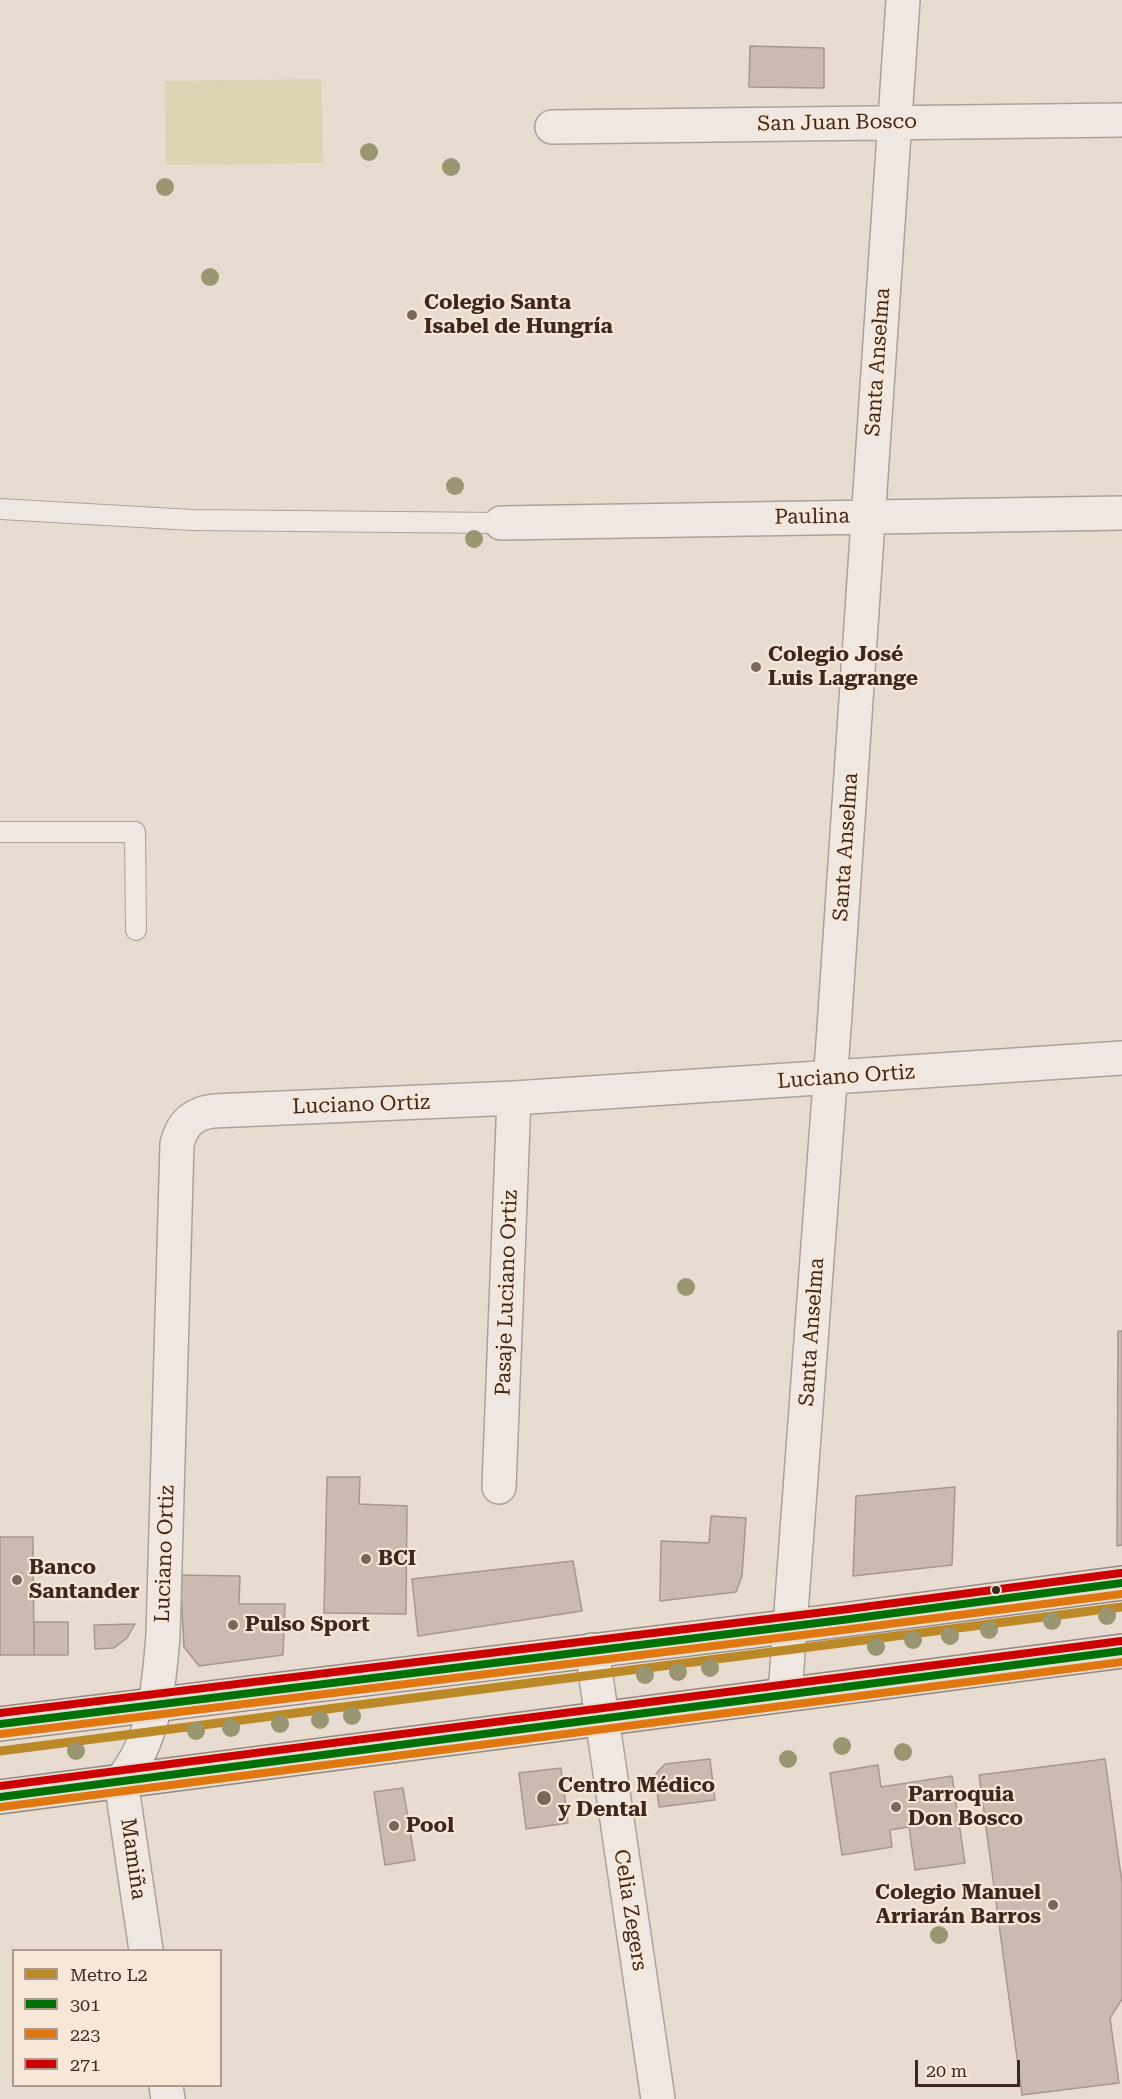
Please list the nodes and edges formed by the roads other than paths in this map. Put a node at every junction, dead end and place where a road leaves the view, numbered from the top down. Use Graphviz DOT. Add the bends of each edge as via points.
graph roads {
  1 [pos="903,0"];
  2 [pos="1122,120"];
  3 [pos="894,122"];
  4 [pos="552,127"];
  5 [pos="0,509"];
  6 [pos="1122,513"];
  7 [pos="868,516"];
  8 [pos="501,523"];
  9 [pos="0,832"];
  10 [pos="136,930"];
  11 [pos="1122,1058"];
  12 [pos="830,1078"];
  13 [pos="514,1098"];
  14 [pos="500,1487"];
  15 [pos="1122,1583"];
  16 [pos="790,1626"];
  17 [pos="592,1650"];
  18 [pos="1122,1651"];
  19 [pos="785,1694"];
  20 [pos="155,1705"];
  21 [pos="601,1719"];
  22 [pos="0,1724"];
  23 [pos="121,1781"];
  24 [pos="0,1797"];
  25 [pos="146,1949"];
  26 [pos="658,2099"];
  1 -- 3 [label="street, Santa Anselma"];
  2 -- 3 [label="street, San Juan Bosco"];
  3 -- 4 [label="street, San Juan Bosco"];
  3 -- 7 [label="street, Santa Anselma"];
  5 -- 8 [label="lane" via="192,520"];
  6 -- 7 [label="street, Paulina"];
  7 -- 8 [label="street, Paulina"];
  7 -- 12 [label="street, Santa Anselma"];
  9 -- 10 [label="lane" via="135,832"];
  11 -- 12 [label="street, Luciano Ortiz"];
  12 -- 13 [label="street, Luciano Ortiz"];
  12 -- 16 [label="street, Santa Anselma"];
  13 -- 14 [label="street, Pasaje Luciano Ortiz"];
  13 -- 20 [label="street, Luciano Ortiz" via="213,1111 188,1120 180,1131 163,1635"];
  15 -- 16 [label="main road"];
  16 -- 17 [label="main road"];
  16 -- 19 [label="street, Santa Anselma"];
  17 -- 20 [label="main road"];
  17 -- 21 [label="street, Celia Zegers"];
  18 -- 19 [label="main road"];
  19 -- 21 [label="main road"];
  20 -- 22 [label="main road"];
  20 -- 23 [label="street" via="143,1747"];
  21 -- 23 [label="main road"];
  21 -- 26 [label="street, Celia Zegers"];
  23 -- 24 [label="main road"];
  23 -- 25 [label="street, Mamiña"];
}
